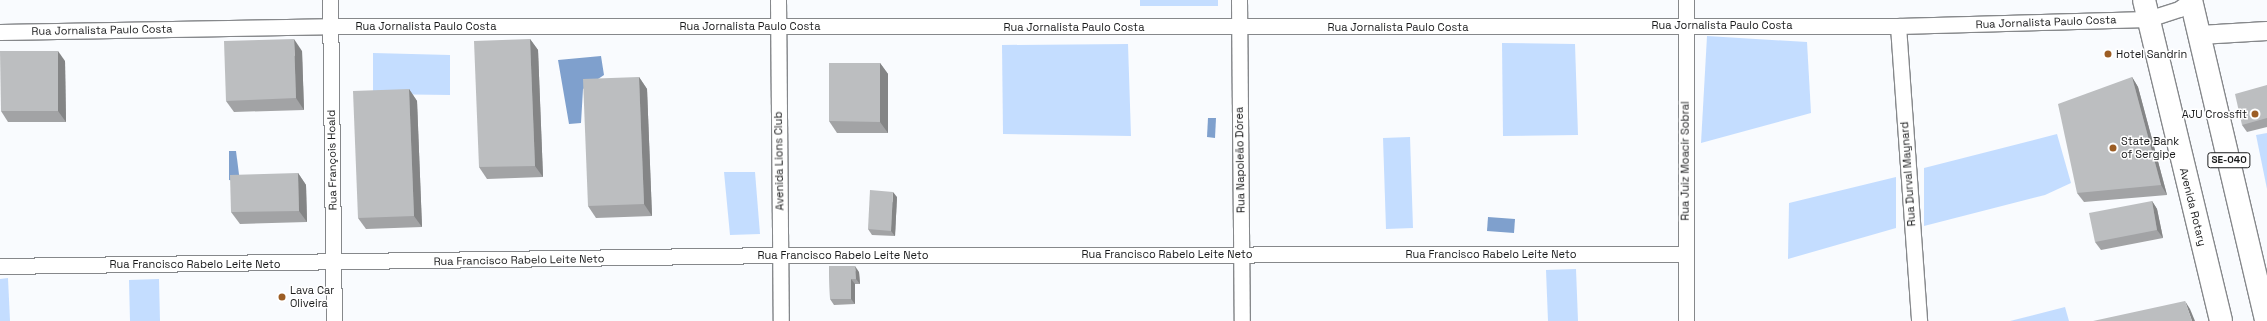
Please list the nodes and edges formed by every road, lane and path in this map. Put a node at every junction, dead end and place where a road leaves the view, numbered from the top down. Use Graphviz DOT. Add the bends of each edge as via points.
graph roads {
  1 [pos="330,0"];
  2 [pos="778,0"];
  3 [pos="1239,0"];
  4 [pos="1686,0"];
  5 [pos="2191,0"];
  6 [pos="2146,9"];
  7 [pos="1686,24"];
  8 [pos="329,26"];
  9 [pos="778,26"];
  10 [pos="1898,26"];
  11 [pos="1238,28"];
  12 [pos="2267,31"];
  13 [pos="0,32"];
  14 [pos="2200,35"];
  15 [pos="1241,253"];
  16 [pos="1685,254"];
  17 [pos="780,255"];
  18 [pos="334,264"];
  19 [pos="0,266"];
  20 [pos="334,321"];
  21 [pos="782,321"];
  22 [pos="1242,321"];
  23 [pos="1686,321"];
  24 [pos="1919,321"];
  25 [pos="2221,321"];
  26 [pos="2266,321"];
  1 -- 8 [label="street, Rua François Hoald"];
  2 -- 9 [label="street, Avenida Lions Club"];
  3 -- 11 [label="street, Rua Napoleão Dórea"];
  4 -- 7 [label="street, Rua Juiz Moacir Sobral"];
  5 -- 6 [label="street, Rua Jornalista Paulo Costa" via="2180,9"];
  5 -- 14 [label="main road, SE-040"];
  6 -- 10 [label="street, Rua Jornalista Paulo Costa"];
  6 -- 25 [label="main road, Avenida Rotary"];
  7 -- 10 [label="street, Rua Jornalista Paulo Costa"];
  7 -- 11 [label="street, Rua Jornalista Paulo Costa"];
  7 -- 16 [label="street, Rua Juiz Moacir Sobral"];
  8 -- 9 [label="street, Rua Jornalista Paulo Costa"];
  8 -- 13 [label="street, Rua Jornalista Paulo Costa"];
  8 -- 18 [label="street, Rua François Hoald"];
  9 -- 11 [label="street, Rua Jornalista Paulo Costa"];
  9 -- 17 [label="street, Avenida Lions Club"];
  10 -- 24 [label="street, Rua Durval Maynard"];
  11 -- 15 [label="street, Rua Napoleão Dórea"];
  12 -- 14 [label="street"];
  14 -- 26 [label="main road, SE-040"];
  15 -- 16 [label="street, Rua Francisco Rabelo Leite Neto"];
  15 -- 17 [label="street, Rua Francisco Rabelo Leite Neto"];
  15 -- 22 [label="street, Rua Napoleão Dórea"];
  16 -- 23 [label="street, Rua Juiz Moacir Sobral"];
  17 -- 18 [label="street, Rua Francisco Rabelo Leite Neto"];
  17 -- 21 [label="street, Avenida Lions Club"];
  18 -- 19 [label="street, Rua Francisco Rabelo Leite Neto"];
  18 -- 20 [label="street, Rua François Hoald"];
}
